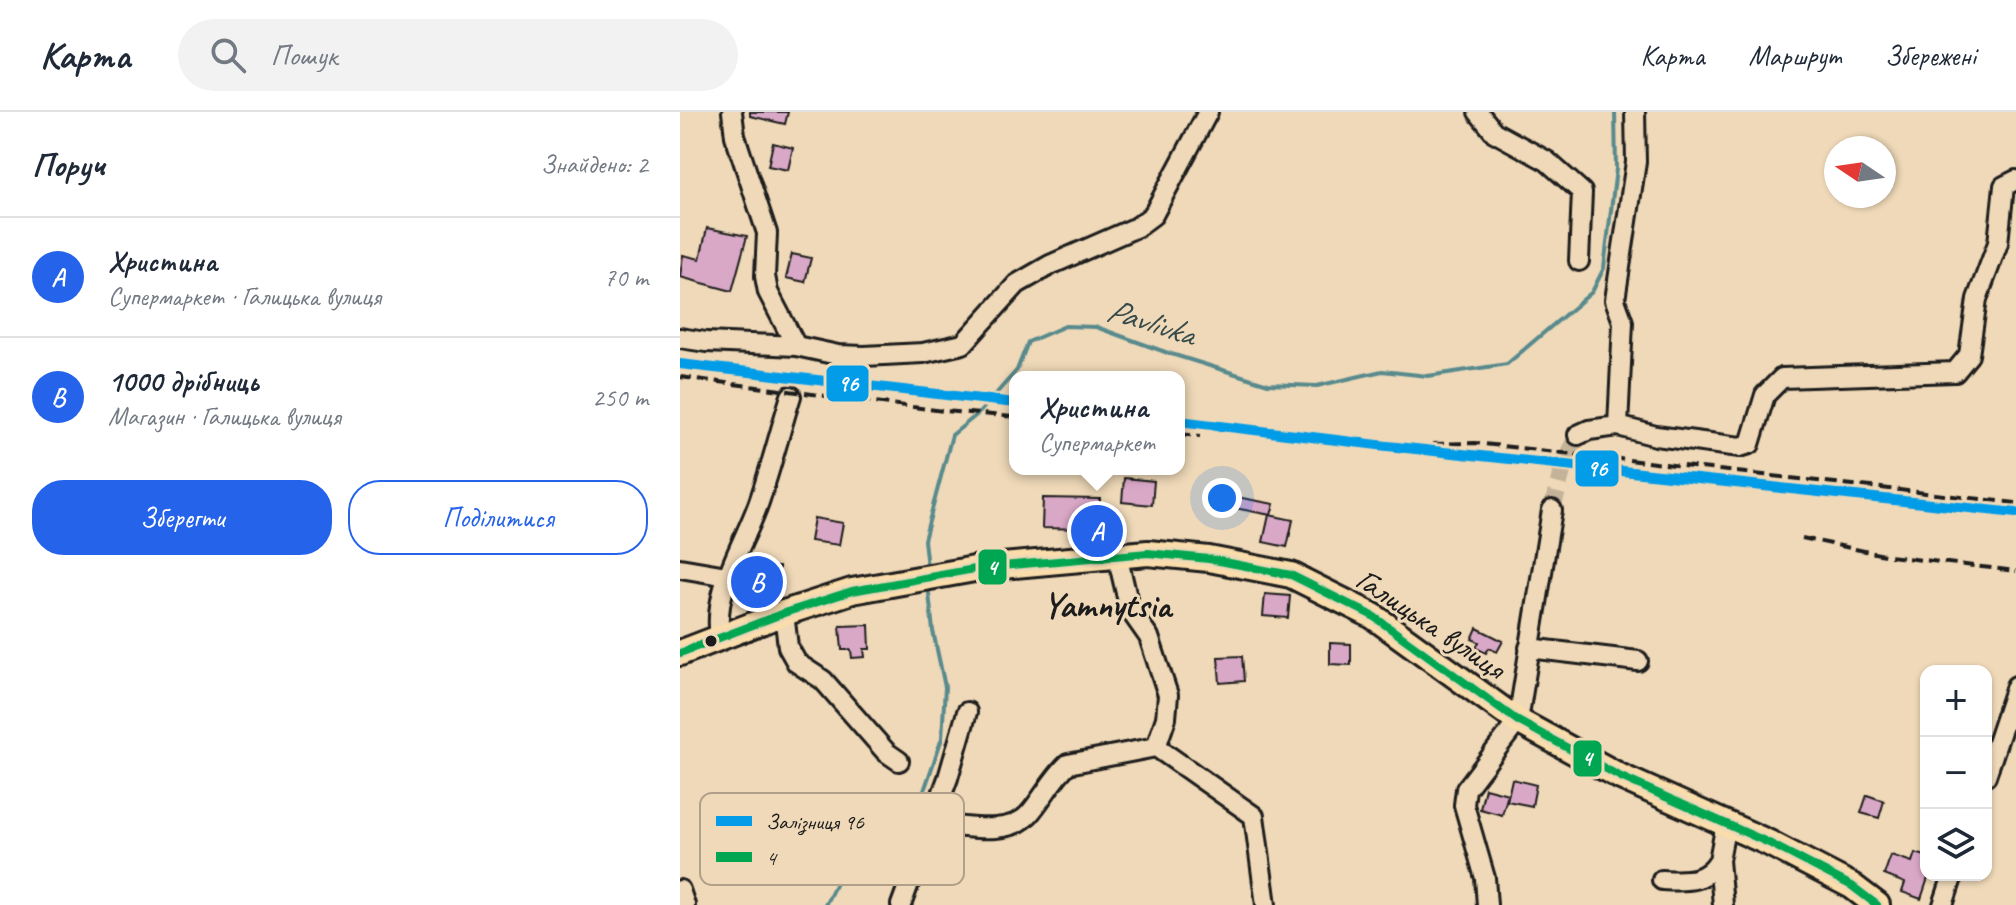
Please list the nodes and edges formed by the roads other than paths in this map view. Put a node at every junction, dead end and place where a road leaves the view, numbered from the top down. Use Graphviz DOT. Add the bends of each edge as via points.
graph roads {
  1 [pos="732,112"];
  2 [pos="1208,112"];
  3 [pos="1478,112"];
  4 [pos="1635,112"];
  5 [pos="2016,180"];
  6 [pos="1579,261"];
  7 [pos="680,338"];
  8 [pos="796,346"];
  9 [pos="791,396"];
  10 [pos="1618,426"];
  11 [pos="1578,435"];
  12 [pos="1552,510"];
  13 [pos="1117,555"];
  14 [pos="680,568"];
  15 [pos="727,576"];
  16 [pos="784,613"];
  17 [pos="720,637"];
  18 [pos="1529,648"];
  19 [pos="680,653"];
  20 [pos="1638,661"];
  21 [pos="2016,686"];
  22 [pos="967,712"];
  23 [pos="1518,721"];
  24 [pos="1156,747"];
  25 [pos="1992,758"];
  26 [pos="899,761"];
  27 [pos="942,793"];
  28 [pos="1726,824"];
  29 [pos="964,826"];
  30 [pos="1719,860"];
  31 [pos="1951,881"];
  32 [pos="1671,884"];
  33 [pos="909,885"];
  34 [pos="680,890"];
  35 [pos="685,905"];
  36 [pos="901,905"];
  37 [pos="1266,905"];
  38 [pos="1487,905"];
  39 [pos="1723,905"];
  40 [pos="1877,905"];
  41 [pos="1943,905"];
  1 -- 8 [label="street" via="767,233 768,292"];
  2 -- 8 [label="street" via="1153,215 1017,284 963,344 923,353 864,356"];
  3 -- 6 [label="street" via="1494,132 1547,161 1582,192"];
  4 -- 10 [label="street" via="1636,162 1615,300 1623,322"];
  5 -- 10 [label="street" via="2004,186 1998,243 1977,299 1969,355 1955,372 1782,378 1765,395 1750,444 1740,447"];
  7 -- 8 [label="street"];
  9 -- 15 [label="street" via="758,504"];
  10 -- 11 [label="street"];
  12 -- 18 [label="street"];
  13 -- 16 [label="main road, Галицька вулиця" via="887,583"];
  13 -- 23 [label="main road, Галицька вулиця" via="1209,559 1291,575 1373,616"];
  13 -- 24 [label="street" via="1130,610 1149,637 1168,695"];
  14 -- 15 [label="street"];
  15 -- 17 [label="street"];
  16 -- 17 [label="main road, Галицька вулиця"];
  16 -- 26 [label="street" via="788,647 797,663 823,680"];
  17 -- 19 [label="main road, Галицька вулиця"];
  18 -- 20 [label="street"];
  18 -- 23 [label="street"];
  21 -- 25 [label="street"];
  22 -- 27 [label="street"];
  23 -- 28 [label="main road, Галицька вулиця" via="1621,777"];
  23 -- 38 [label="street" via="1474,776 1465,797"];
  24 -- 29 [label="street" via="1068,764 1029,813 1012,825"];
  24 -- 37 [label="street" via="1254,816"];
  28 -- 30 [label="street"];
  28 -- 40 [label="main road, Галицька вулиця" via="1852,886"];
  30 -- 32 [label="street" via="1712,872"];
  30 -- 39 [label="street"];
  31 -- 41 [label="street"];
  33 -- 36 [label="street"];
  34 -- 35 [label="street"];
}
